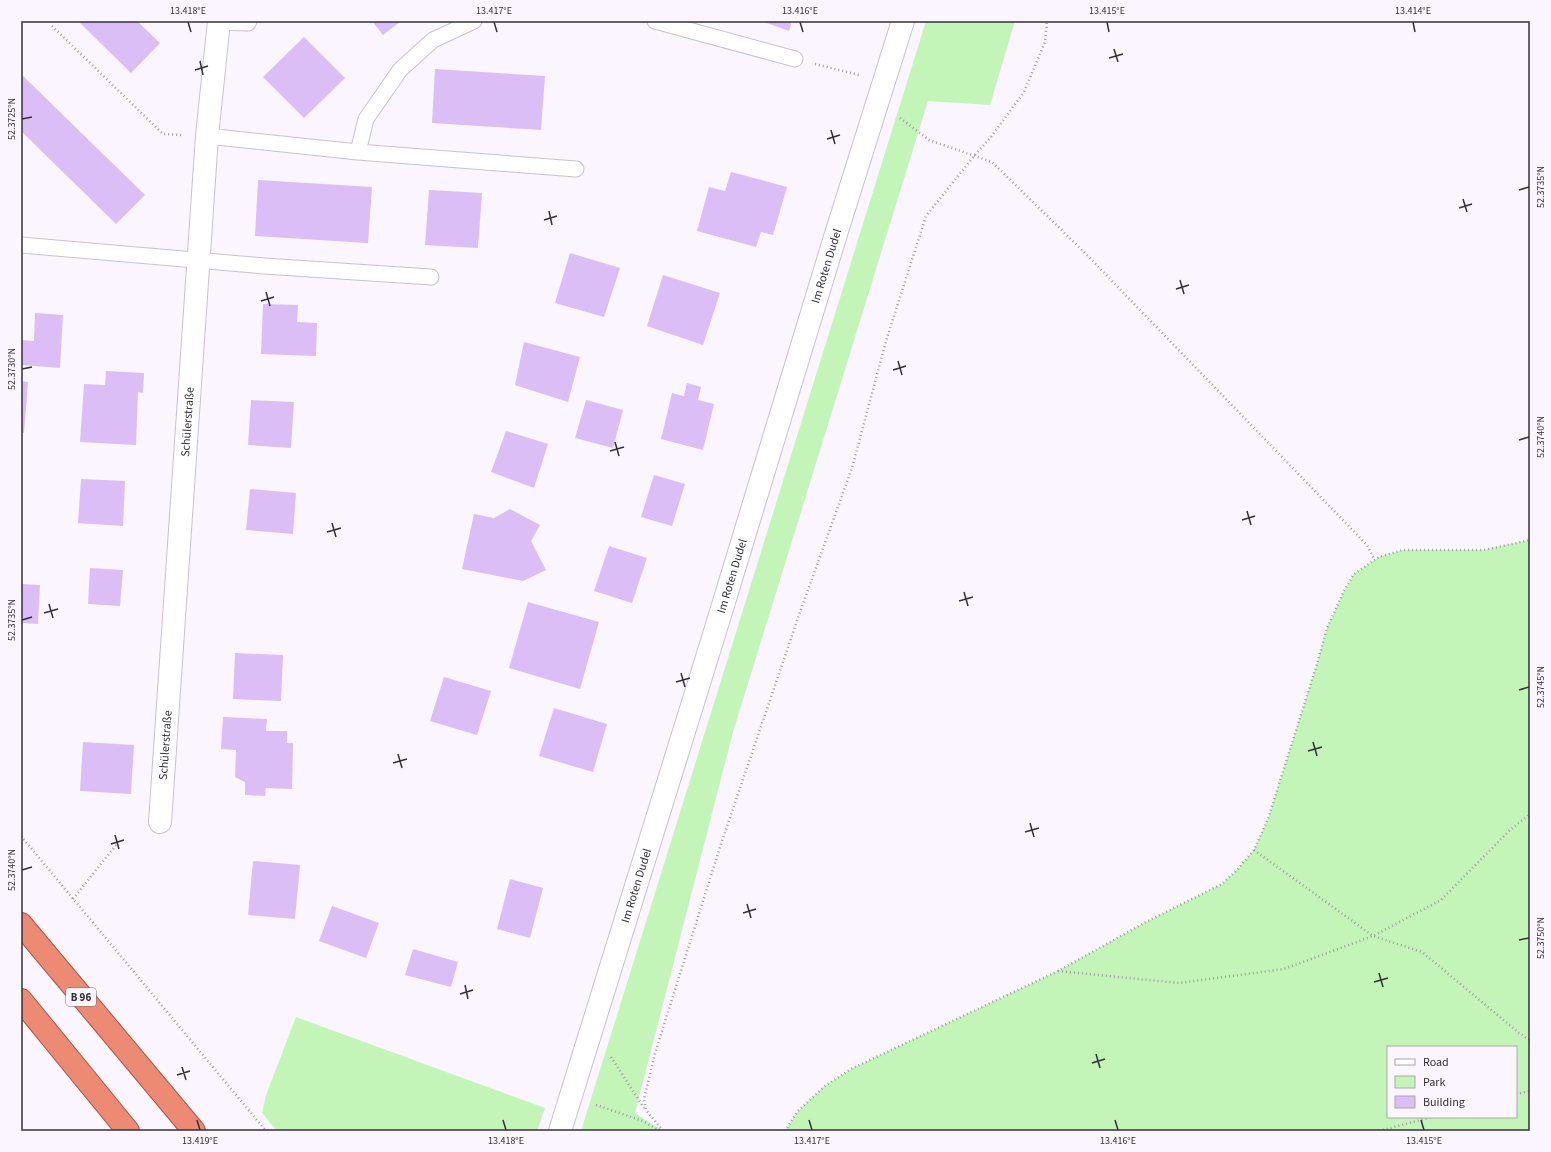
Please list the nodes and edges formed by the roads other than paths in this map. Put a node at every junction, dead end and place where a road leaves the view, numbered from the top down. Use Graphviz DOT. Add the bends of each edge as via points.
graph roads {
  1 [pos="249,21"];
  2 [pos="474,21"];
  3 [pos="655,21"];
  4 [pos="903,21"];
  5 [pos="219,22"];
  6 [pos="795,59"];
  7 [pos="207,136"];
  8 [pos="358,152"];
  9 [pos="576,169"];
  10 [pos="21,245"];
  11 [pos="198,260"];
  12 [pos="432,277"];
  13 [pos="160,822"];
  14 [pos="21,924"];
  15 [pos="21,1000"];
  16 [pos="128,1131"];
  17 [pos="194,1131"];
  18 [pos="560,1131"];
  1 -- 5 [label="lane"];
  2 -- 8 [label="lane" via="433,40 400,70 366,119"];
  3 -- 6 [label="lane"];
  4 -- 18 [label="street, Im Roten Dudel"];
  5 -- 7 [label="street, Schülerstraße"];
  7 -- 8 [label="lane"];
  7 -- 11 [label="street, Schülerstraße"];
  8 -- 9 [label="lane"];
  10 -- 11 [label="lane"];
  11 -- 12 [label="lane"];
  11 -- 13 [label="street, Schülerstraße"];
  14 -- 17 [label="highway, B 96"];
  15 -- 16 [label="highway"];
}
